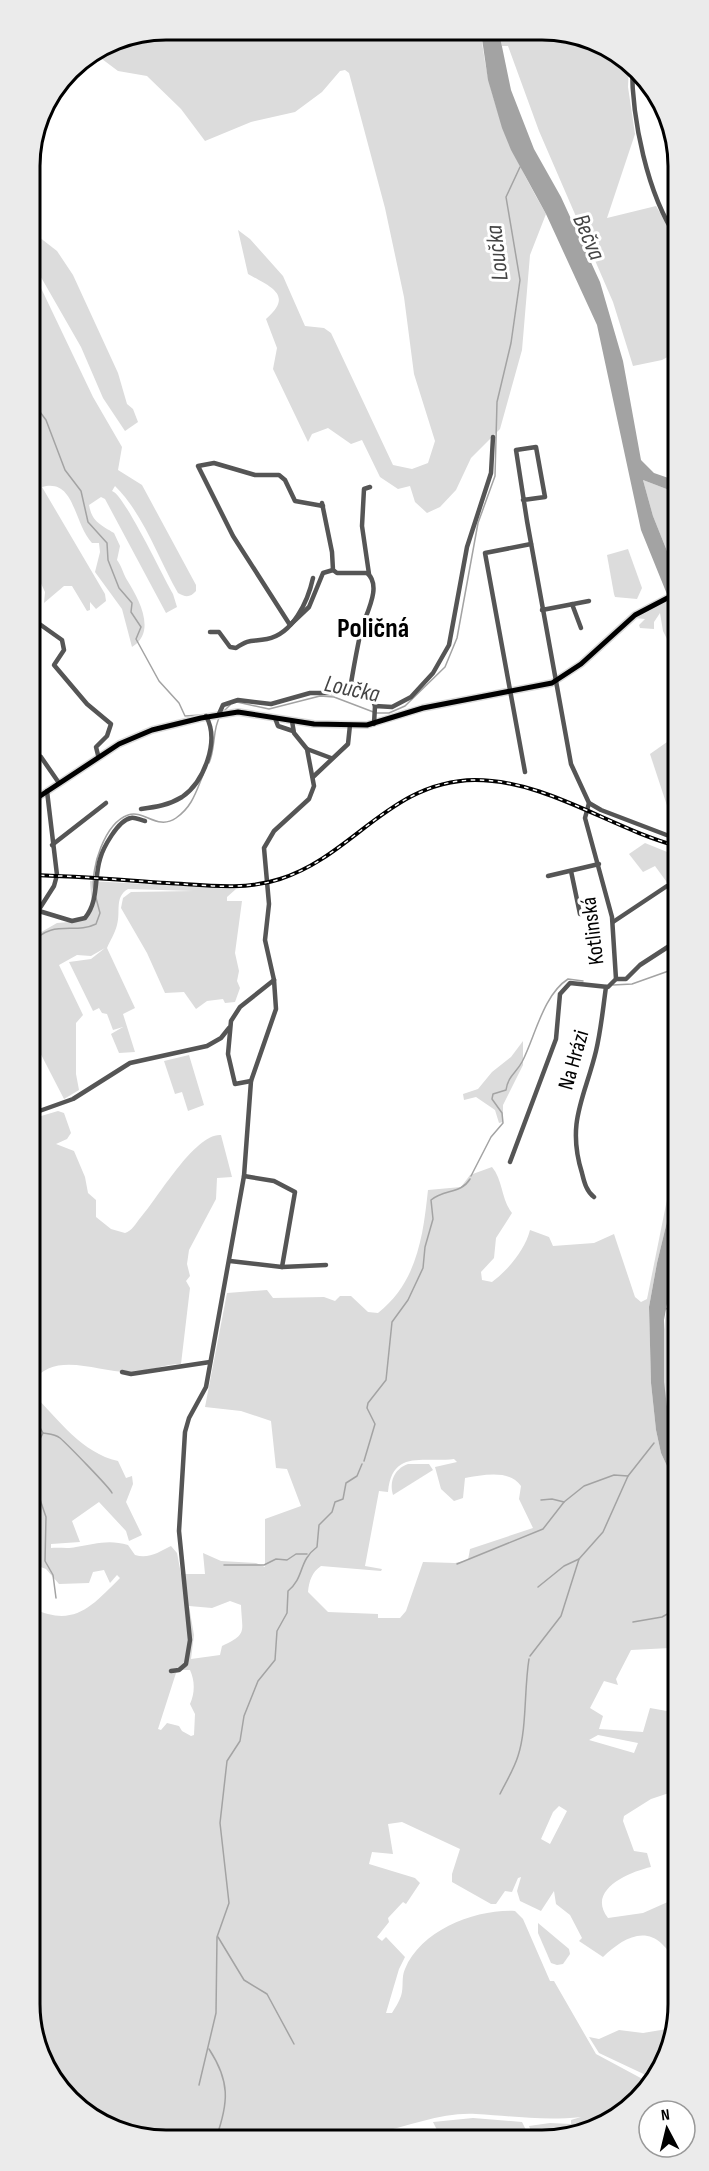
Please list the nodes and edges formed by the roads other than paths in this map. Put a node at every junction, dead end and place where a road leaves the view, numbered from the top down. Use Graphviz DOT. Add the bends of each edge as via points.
graph roads {
  1 [pos="633,78"];
  2 [pos="668,222"];
  3 [pos="493,437"];
  4 [pos="370,487"];
  5 [pos="523,500"];
  6 [pos="531,544"];
  7 [pos="333,570"];
  8 [pos="369,574"];
  9 [pos="313,578"];
  10 [pos="668,597"];
  11 [pos="589,601"];
  12 [pos="572,604"];
  13 [pos="542,609"];
  14 [pos="41,625"];
  15 [pos="290,625"];
  16 [pos="581,628"];
  17 [pos="210,632"];
  18 [pos="556,682"];
  19 [pos="351,683"];
  20 [pos="510,693"];
  21 [pos="374,710"];
  22 [pos="219,714"];
  23 [pos="206,716"];
  24 [pos="275,718"];
  25 [pos="292,722"];
  26 [pos="374,724"];
  27 [pos="350,725"];
  28 [pos="293,731"];
  29 [pos="307,749"];
  30 [pos="99,755"];
  31 [pos="41,757"];
  32 [pos="331,758"];
  33 [pos="525,772"];
  34 [pos="313,777"];
  35 [pos="59,783"];
  36 [pos="47,791"];
  37 [pos="41,795"];
  38 [pos="106,803"];
  39 [pos="589,803"];
  40 [pos="141,809"];
  41 [pos="145,822"];
  42 [pos="668,837"];
  43 [pos="52,844"];
  44 [pos="599,864"];
  45 [pos="571,871"];
  46 [pos="548,876"];
  47 [pos="667,886"];
  48 [pos="41,908"];
  49 [pos="41,911"];
  50 [pos="580,914"];
  51 [pos="613,922"];
  52 [pos="668,947"];
  53 [pos="274,980"];
  54 [pos="612,984"];
  55 [pos="229,1028"];
  56 [pos="252,1081"];
  57 [pos="40,1111"];
  58 [pos="510,1162"];
  59 [pos="244,1176"];
  60 [pos="594,1197"];
  61 [pos="230,1261"];
  62 [pos="326,1265"];
  63 [pos="282,1267"];
  64 [pos="210,1362"];
  65 [pos="122,1372"];
  66 [pos="171,1671"];
  1 -- 2 [label="street" via="648,172"];
  3 -- 21 [label="street" via="491,473 467,548 449,645 433,673 411,697 392,707"];
  4 -- 8 [label="street" via="364,489 362,526"];
  5 -- 5 [label="street, Kotlinská" via="516,450 536,447 545,497"];
  5 -- 6 [label="street, Kotlinská"];
  6 -- 13 [label="street, Kotlinská"];
  6 -- 20 [label="street" via="484,553"];
  7 -- 8 [label="street"];
  7 -- 15 [label="street" via="323,573 309,607"];
  7 -- 15 [label="street" via="322,504 296,501 279,475 255,475 214,463 198,466 233,536"];
  8 -- 19 [label="street" via="373,588 371,607 361,632"];
  9 -- 15 [label="street" via="306,600"];
  10 -- 18 [label="main road" via="635,615"];
  11 -- 12 [label="street"];
  12 -- 13 [label="street"];
  12 -- 16 [label="street"];
  13 -- 18 [label="street, Kotlinská"];
  14 -- 30 [label="street" via="62,640 64,650 54,665 57,670 111,725 96,747"];
  15 -- 17 [label="street" via="278,636 248,639 236,648 230,647 219,632"];
  18 -- 20 [label="main road"];
  18 -- 39 [label="street, Kotlinská" via="572,768"];
  19 -- 21 [label="street" via="369,691"];
  19 -- 22 [label="street" via="334,693 310,693 267,705 232,701 223,705"];
  20 -- 26 [label="main road" via="423,708"];
  20 -- 33 [label="street"];
  21 -- 26 [label="street"];
  22 -- 23 [label="main road"];
  22 -- 24 [label="main road"];
  23 -- 30 [label="main road" via="142,734"];
  23 -- 40 [label="street" via="212,747 192,787 167,804"];
  24 -- 25 [label="main road"];
  24 -- 28 [label="street" via="278,726"];
  25 -- 27 [label="main road"];
  25 -- 28 [label="street"];
  26 -- 27 [label="main road"];
  27 -- 32 [label="street" via="348,744"];
  28 -- 29 [label="street"];
  29 -- 32 [label="street"];
  29 -- 34 [label="street"];
  30 -- 35 [label="main road"];
  31 -- 35 [label="street"];
  32 -- 34 [label="street"];
  34 -- 53 [label="street" via="309,799 274,831 264,848 269,904 265,940"];
  35 -- 36 [label="main road"];
  36 -- 37 [label="main road"];
  36 -- 43 [label="street"];
  38 -- 43 [label="street"];
  39 -- 42 [label="street"];
  39 -- 44 [label="street, Kotlinská" via="585,818"];
  41 -- 49 [label="street" via="126,820 104,849 94,901 85,918 72,921"];
  43 -- 48 [label="street" via="57,878"];
  44 -- 45 [label="street"];
  44 -- 51 [label="street, Kotlinská"];
  45 -- 46 [label="street"];
  45 -- 50 [label="street"];
  47 -- 51 [label="street"];
  51 -- 54 [label="street, Kotlinská"];
  52 -- 54 [label="street" via="626,979"];
  53 -- 55 [label="street" via="240,1006"];
  53 -- 56 [label="street" via="276,1009"];
  54 -- 58 [label="street, Kotlinská" via="570,983 560,994 556,1039"];
  54 -- 60 [label="street, Na Hrázi" via="577,1110 576,1142 581,1172"];
  55 -- 56 [label="street" via="228,1054 235,1084"];
  55 -- 57 [label="street" via="207,1046 130,1063 73,1099"];
  56 -- 59 [label="street"];
  59 -- 61 [label="street"];
  59 -- 63 [label="street" via="283,1184 295,1192"];
  61 -- 63 [label="street"];
  61 -- 64 [label="street"];
  62 -- 63 [label="street"];
  64 -- 65 [label="street" via="131,1374"];
  64 -- 66 [label="street" via="206,1387 189,1418 184,1443 179,1531 190,1640 186,1664"];
}
